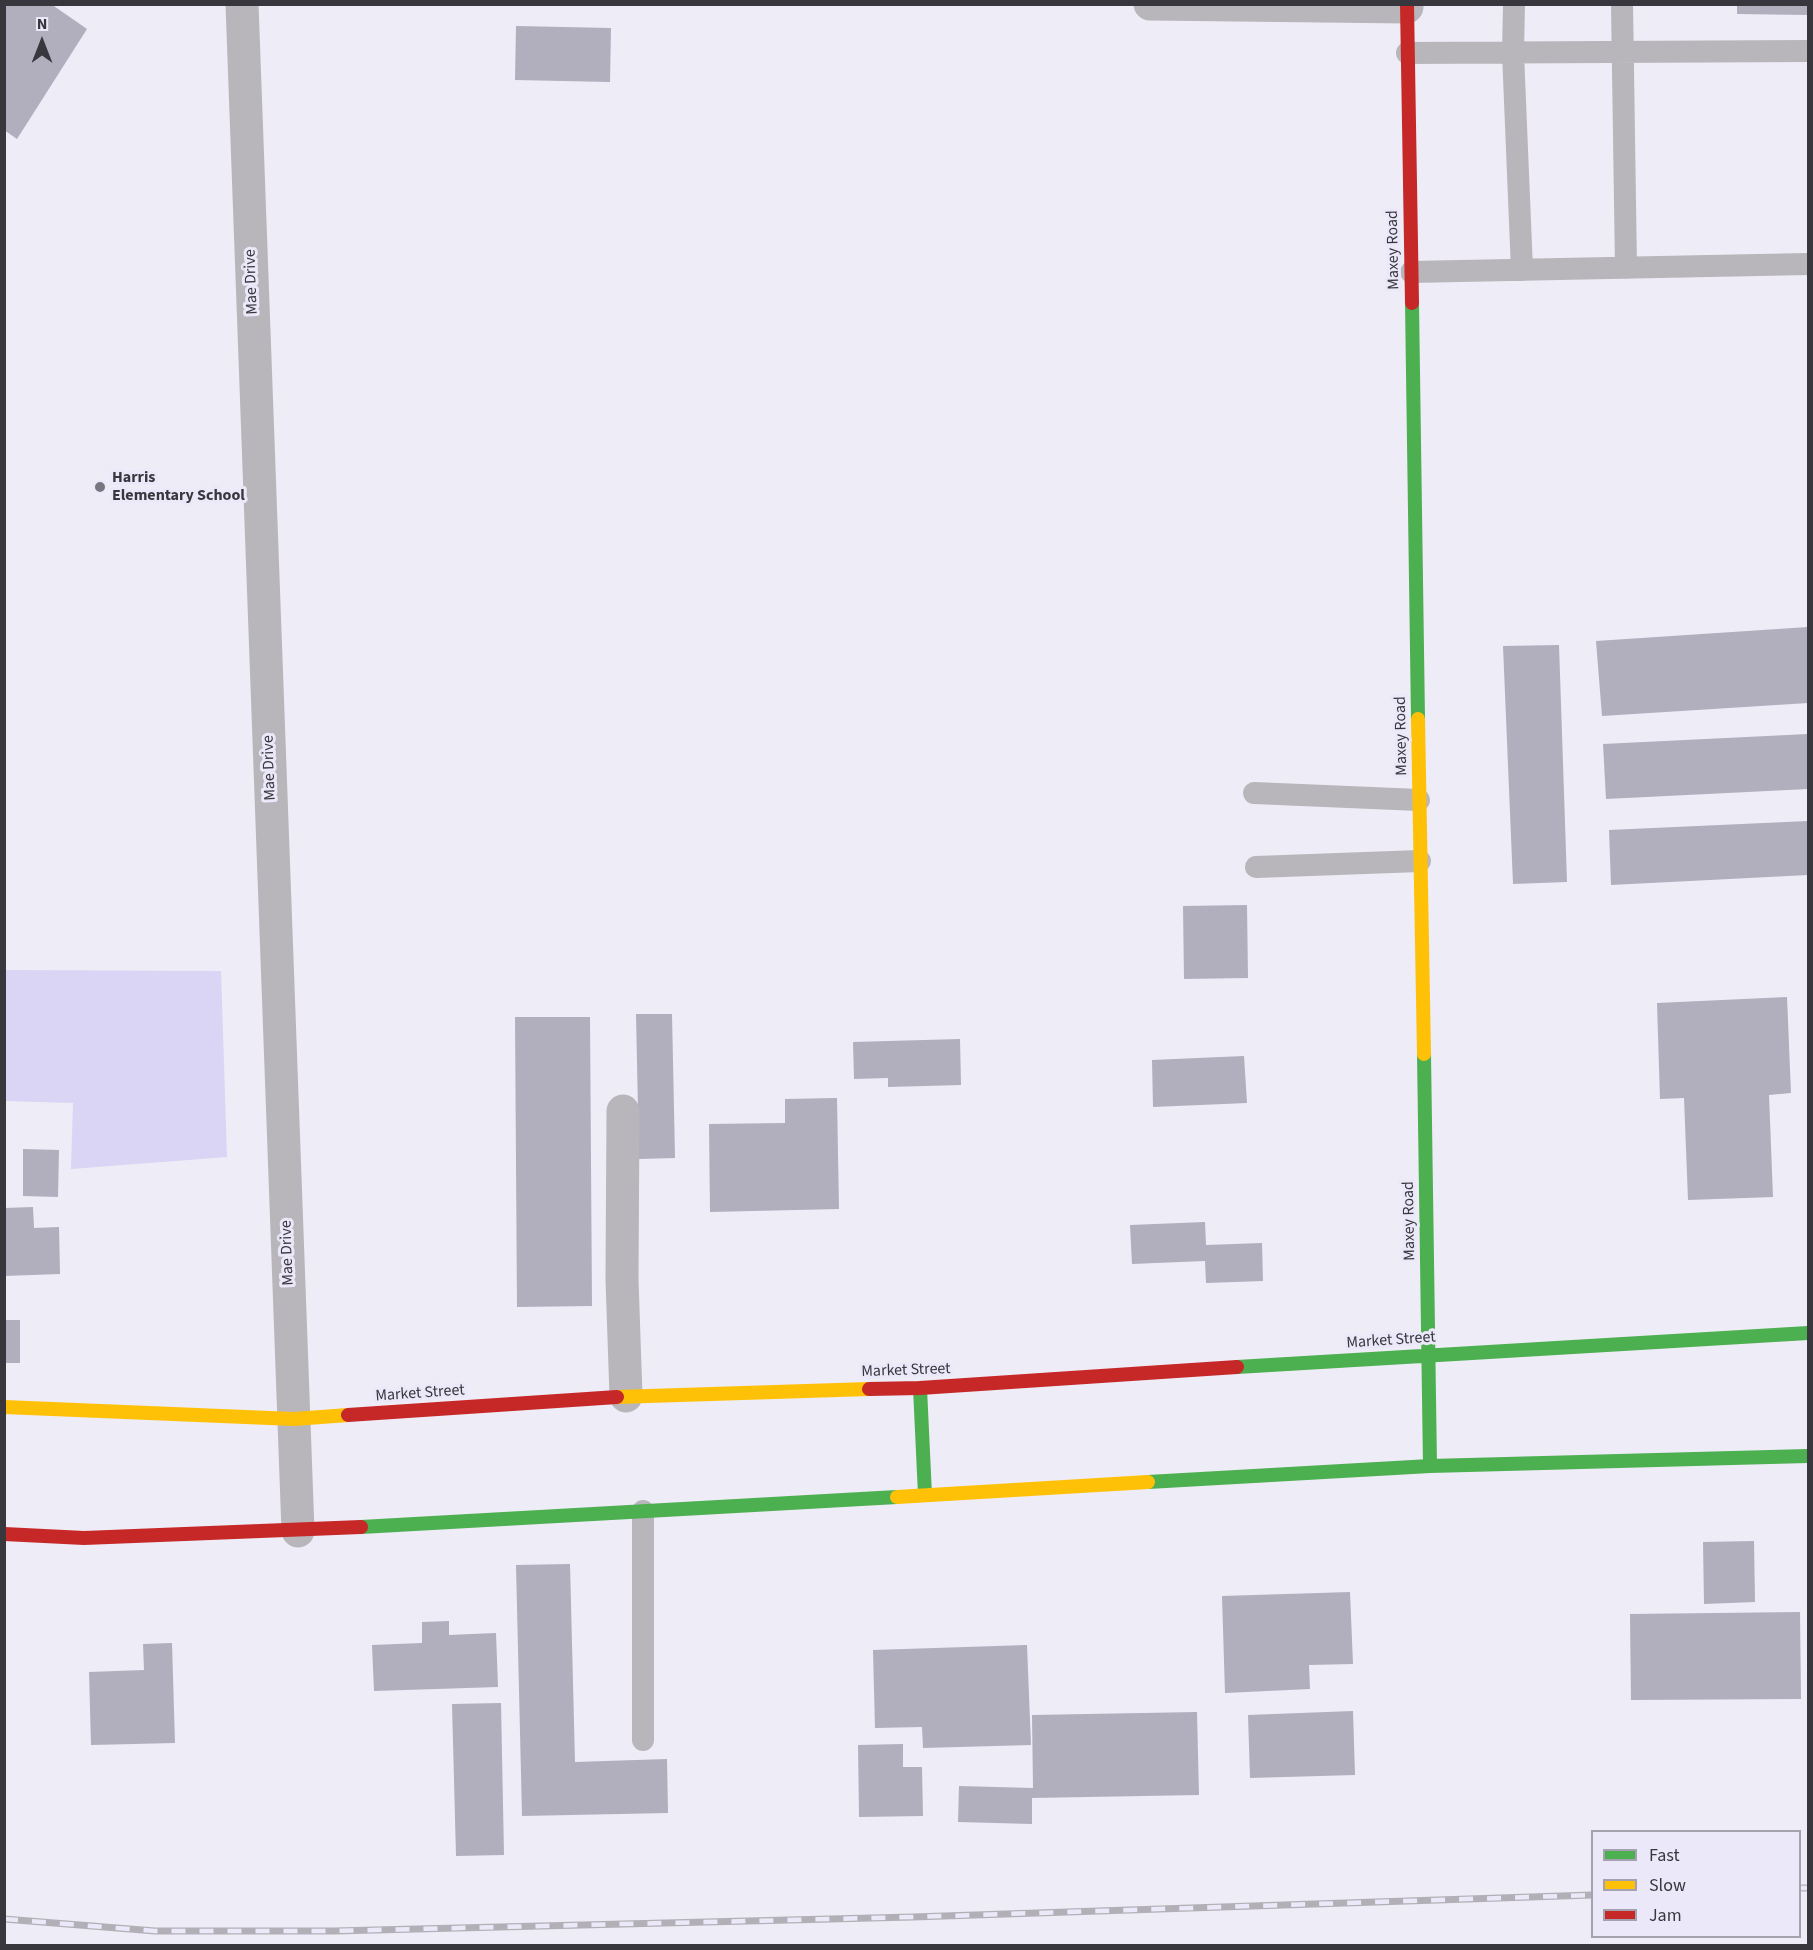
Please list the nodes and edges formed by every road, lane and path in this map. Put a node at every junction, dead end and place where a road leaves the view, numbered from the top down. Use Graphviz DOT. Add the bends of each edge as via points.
graph roads {
  1 [pos="242,4"];
  2 [pos="1150,4"];
  3 [pos="1514,4"];
  4 [pos="1622,4"];
  5 [pos="1407,6"];
  6 [pos="1809,51"];
  7 [pos="1623,52"];
  8 [pos="1407,53"];
  9 [pos="1513,53"];
  10 [pos="1809,264"];
  11 [pos="1626,267"];
  12 [pos="1522,270"];
  13 [pos="1411,273"];
  14 [pos="1254,793"];
  15 [pos="1419,800"];
  16 [pos="1420,861"];
  17 [pos="1256,867"];
  18 [pos="623,1111"];
  19 [pos="1809,1333"];
  20 [pos="1428,1355"];
  21 [pos="920,1388"];
  22 [pos="626,1396"];
  23 [pos="4,1407"];
  24 [pos="294,1419"];
  25 [pos="1809,1456"];
  26 [pos="1430,1466"];
  27 [pos="925,1495"];
  28 [pos="644,1511"];
  29 [pos="298,1531"];
  30 [pos="4,1534"];
  31 [pos="643,1740"];
  1 -- 24 [label="street, Mae Drive"];
  2 -- 5 [label="street"];
  3 -- 9 [label="lane"];
  4 -- 7 [label="lane"];
  5 -- 8 [label="main road, Maxey Road"];
  6 -- 7 [label="lane"];
  7 -- 9 [label="lane"];
  7 -- 11 [label="lane"];
  8 -- 9 [label="lane"];
  8 -- 13 [label="main road, Maxey Road"];
  9 -- 12 [label="lane"];
  10 -- 11 [label="lane"];
  11 -- 12 [label="lane"];
  12 -- 13 [label="lane"];
  13 -- 15 [label="main road, Maxey Road"];
  14 -- 15 [label="lane"];
  15 -- 16 [label="main road, Maxey Road"];
  16 -- 17 [label="lane"];
  16 -- 20 [label="main road, Maxey Road"];
  18 -- 22 [label="street"];
  19 -- 20 [label="main road, Market Street"];
  20 -- 21 [label="main road, Market Street"];
  20 -- 26 [label="main road, Maxey Road"];
  21 -- 22 [label="main road, Market Street"];
  21 -- 27 [label="main road"];
  22 -- 24 [label="main road, Market Street"];
  23 -- 24 [label="main road, Market Street"];
  24 -- 29 [label="street, Mae Drive"];
  25 -- 26 [label="main road"];
  26 -- 27 [label="main road"];
  27 -- 28 [label="main road"];
  28 -- 29 [label="main road"];
  28 -- 31 [label="lane"];
  29 -- 30 [label="main road" via="84,1538"];
}
